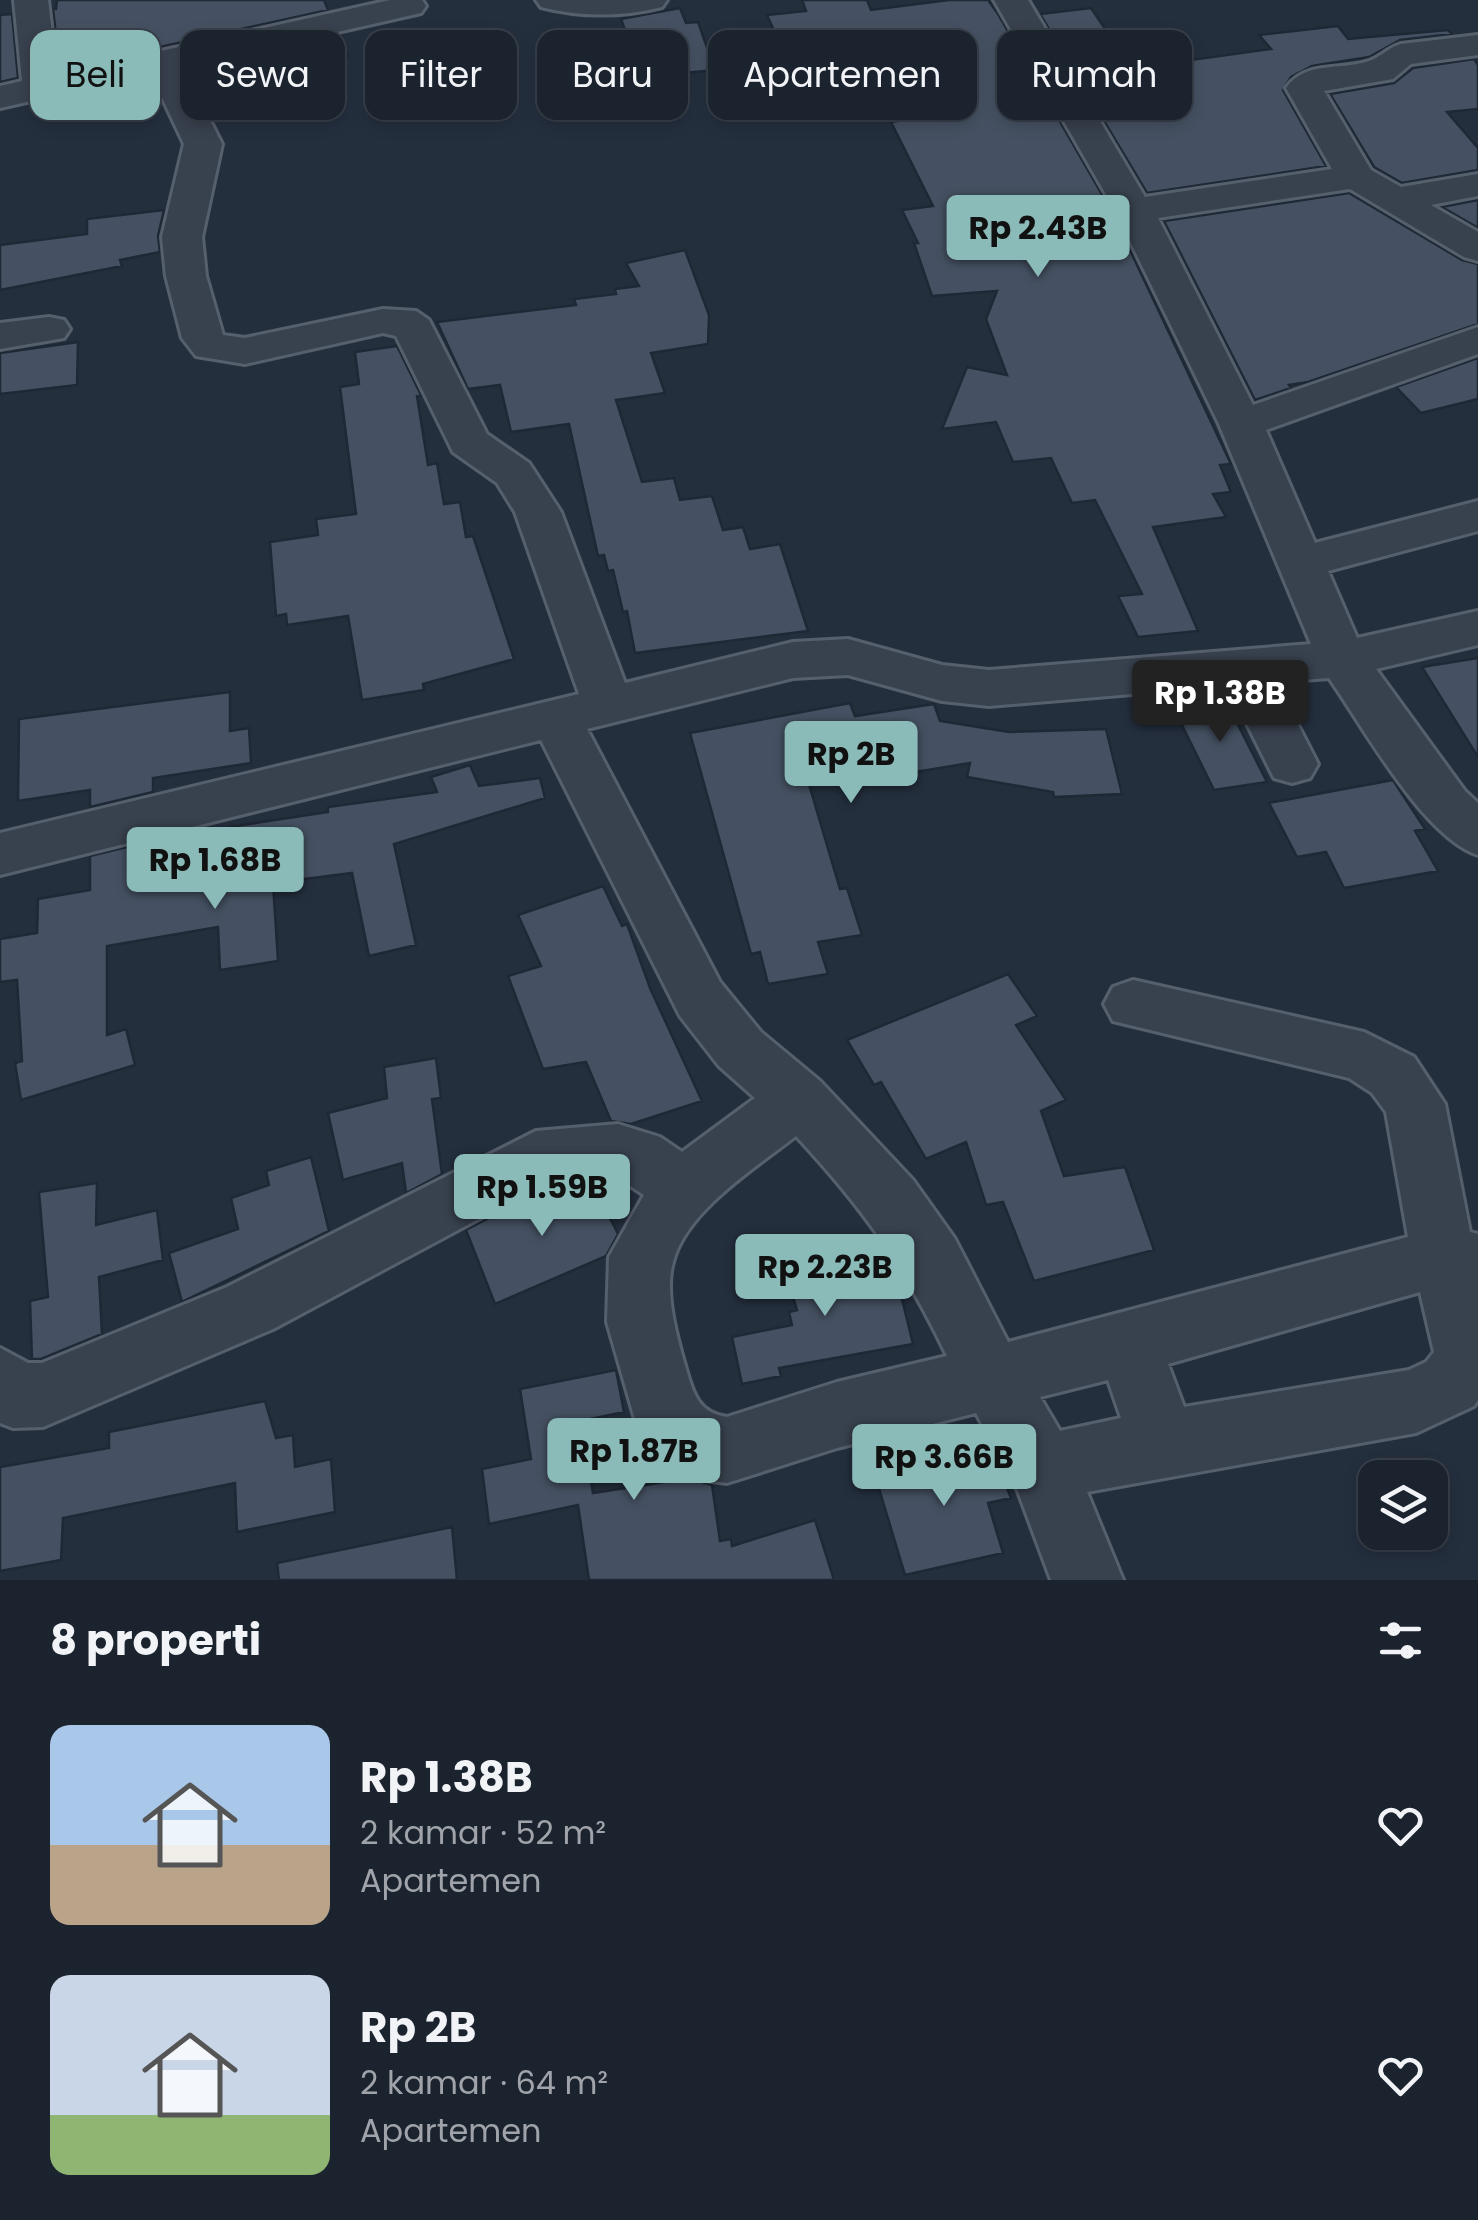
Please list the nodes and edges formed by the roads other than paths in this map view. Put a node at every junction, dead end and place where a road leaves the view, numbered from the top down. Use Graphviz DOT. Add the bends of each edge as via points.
graph roads {
  1 [pos="31,0"];
  2 [pos="553,0"];
  3 [pos="650,0"];
  4 [pos="1011,0"];
  5 [pos="409,6"];
  6 [pos="34,30"];
  7 [pos="1478,45"];
  8 [pos="162,58"];
  9 [pos="30,90"];
  10 [pos="0,98"];
  11 [pos="1356,176"];
  12 [pos="1478,185"];
  13 [pos="1395,200"];
  14 [pos="1134,210"];
  15 [pos="1478,248"];
  16 [pos="49,329"];
  17 [pos="0,336"];
  18 [pos="1478,340"];
  19 [pos="1241,424"];
  20 [pos="1478,516"];
  21 [pos="1299,563"];
  22 [pos="1478,628"];
  23 [pos="1342,658"];
  24 [pos="1242,666"];
  25 [pos="582,710"];
  26 [pos="1292,764"];
  27 [pos="1478,834"];
  28 [pos="0,854"];
  29 [pos="1134,1004"];
  30 [pos="799,1099"];
  31 [pos="682,1187"];
  32 [pos="1460,1260"];
  33 [pos="1128,1344"];
  34 [pos="991,1376"];
  35 [pos="0,1380"];
  36 [pos="1163,1443"];
  37 [pos="1043,1468"];
  38 [pos="1087,1580"];
  1 -- 6 [label="street"];
  2 -- 3 [label="street"];
  4 -- 14 [label="street"];
  5 -- 8 [label="street"];
  7 -- 11 [label="street" via="1402,55 1380,71 1307,84 1305,96"];
  8 -- 25 [label="street" via="203,144 182,237 203,338 211,347 245,351 384,321 401,320 414,329 469,442 513,473 533,501"];
  9 -- 10 [label="street"];
  11 -- 13 [label="street"];
  11 -- 14 [label="street"];
  12 -- 13 [label="street"];
  13 -- 15 [label="street"];
  14 -- 19 [label="street"];
  16 -- 17 [label="street"];
  18 -- 19 [label="street"];
  19 -- 21 [label="street"];
  20 -- 21 [label="street"];
  21 -- 23 [label="street"];
  22 -- 23 [label="street"];
  23 -- 24 [label="street"];
  23 -- 27 [label="street" via="1446,805"];
  24 -- 25 [label="street" via="989,688 824,656"];
  24 -- 26 [label="street"];
  25 -- 28 [label="street"];
  25 -- 30 [label="street" via="700,998 740,1048"];
  29 -- 32 [label="street" via="1364,1057 1393,1075 1415,1104"];
  30 -- 31 [label="street"];
  30 -- 34 [label="street" via="902,1215 933,1260"];
  31 -- 34 [label="street" via="641,1256 638,1292 659,1393 668,1416 694,1442 726,1450 749,1446 837,1415"];
  31 -- 35 [label="street" via="638,1156 618,1151 536,1158 250,1308 43,1395 14,1396"];
  32 -- 33 [label="street"];
  32 -- 36 [label="street" via="1468,1358 1450,1384 1416,1401"];
  33 -- 34 [label="street"];
  33 -- 36 [label="street"];
  34 -- 37 [label="street"];
  36 -- 37 [label="street"];
  37 -- 38 [label="street"];
}
